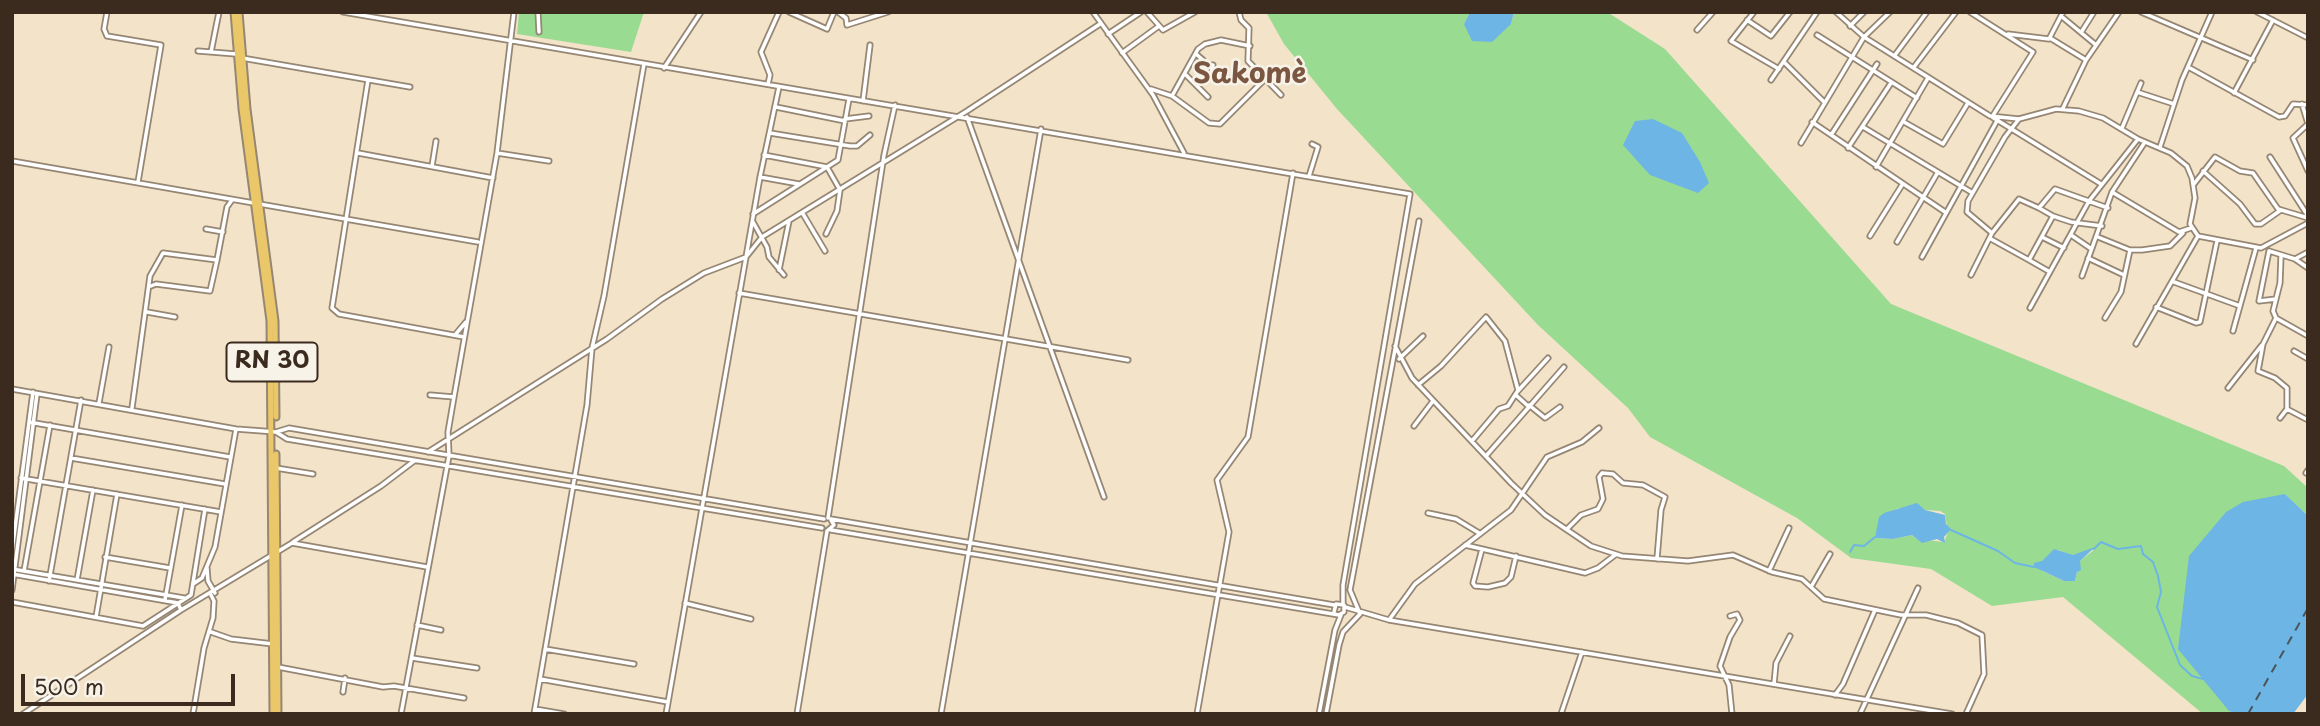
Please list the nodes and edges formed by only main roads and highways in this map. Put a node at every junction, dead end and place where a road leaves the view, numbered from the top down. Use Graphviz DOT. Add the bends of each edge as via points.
graph roads {
  1 [pos="237,12"];
  2 [pos="274,432"];
  3 [pos="276,554"];
  4 [pos="275,714"];
  1 -- 2 [label="main road, RN 30" via="275,321"];
  2 -- 3 [label="main road, RN 30"];
  2 -- 3 [label="main road, RN 30"];
  3 -- 4 [label="main road, RN 30"];
  3 -- 4 [label="main road, RN 30"];
}
